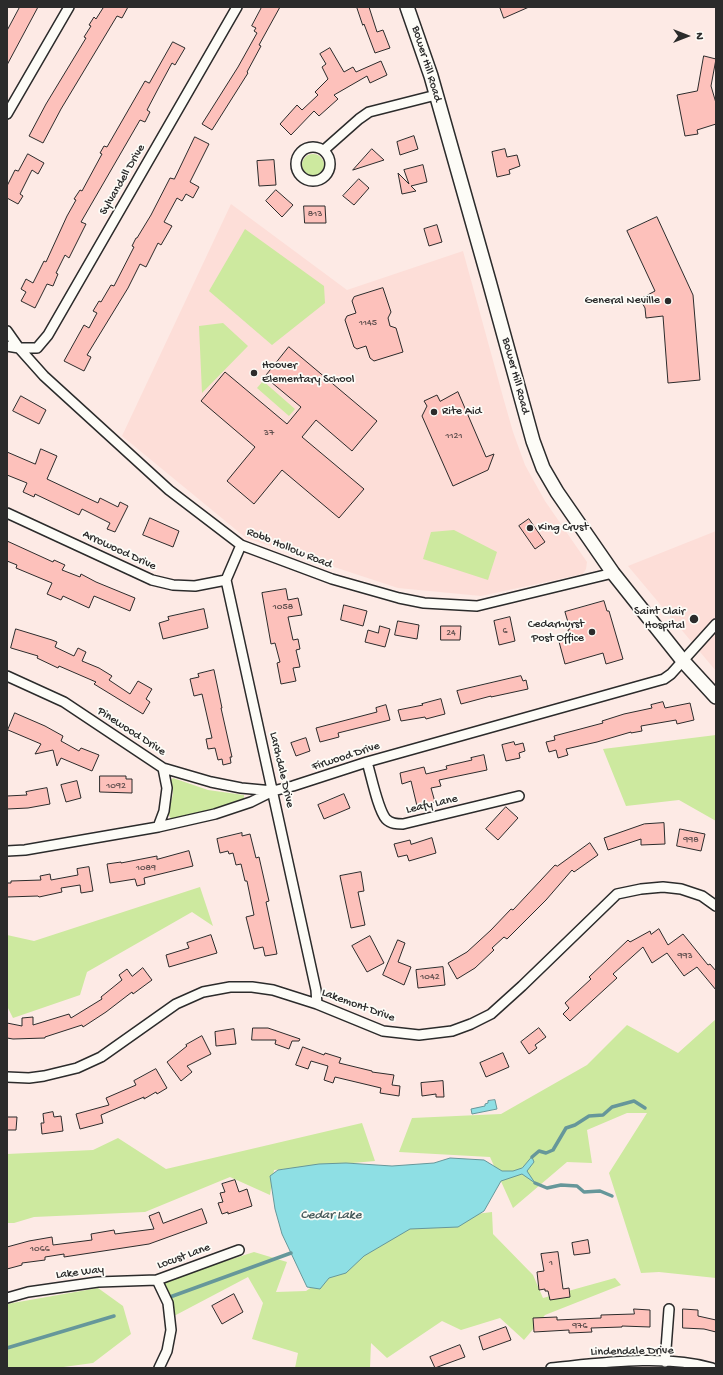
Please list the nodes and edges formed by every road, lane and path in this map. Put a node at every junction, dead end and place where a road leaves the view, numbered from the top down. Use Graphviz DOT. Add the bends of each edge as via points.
graph roads {
  1 [pos="69,7"];
  2 [pos="237,7"];
  3 [pos="407,7"];
  4 [pos="436,95"];
  5 [pos="7,114"];
  6 [pos="324,150"];
  7 [pos="7,331"];
  8 [pos="7,346"];
  9 [pos="19,348"];
  10 [pos="7,513"];
  11 [pos="242,545"];
  12 [pos="613,573"];
  13 [pos="226,580"];
  14 [pos="716,624"];
  15 [pos="683,661"];
  16 [pos="7,676"];
  17 [pos="716,697"];
  18 [pos="367,762"];
  19 [pos="163,768"];
  20 [pos="273,791"];
  21 [pos="519,796"];
  22 [pos="158,827"];
  23 [pos="7,851"];
  24 [pos="716,906"];
  25 [pos="317,1004"];
  26 [pos="7,1077"];
  27 [pos="239,1250"];
  28 [pos="157,1280"];
  29 [pos="7,1298"];
  30 [pos="669,1309"];
  31 [pos="665,1362"];
  32 [pos="159,1368"];
  33 [pos="552,1368"];
  34 [pos="712,1368"];
  1 -- 5 [label="street"];
  2 -- 9 [label="street, Sylvandell Drive" via="48,335 37,348"];
  3 -- 4 [label="main road, Bower Hill Road"];
  4 -- 6 [label="street" via="369,112"];
  4 -- 12 [label="main road, Bower Hill Road" via="533,441 556,492"];
  7 -- 9 [label="street, Robb Hollow Road"];
  8 -- 9 [label="street, Sylvandell Drive"];
  9 -- 11 [label="street, Robb Hollow Road" via="44,376 169,490"];
  10 -- 13 [label="street, Arrowood Drive" via="152,580 173,585 195,586"];
  11 -- 12 [label="street, Robb Hollow Road" via="332,579 424,603 477,606"];
  11 -- 13 [label="street"];
  12 -- 15 [label="main road, Bower Hill Road"];
  13 -- 20 [label="street, Larchdale Drive"];
  14 -- 15 [label="street, Firwood Drive"];
  15 -- 17 [label="main road, Bower Hill Road"];
  15 -- 18 [label="street, Firwood Drive" via="664,679"];
  16 -- 19 [label="street, Pinewood Drive" via="64,702"];
  18 -- 20 [label="street, Firwood Drive"];
  18 -- 21 [label="street, Leafy Lane" via="381,810 385,818 392,823 403,824"];
  19 -- 20 [label="street, Pinewood Drive" via="218,784"];
  19 -- 22 [label="street" via="167,788 164,811"];
  20 -- 22 [label="street, Firwood Drive" via="216,814"];
  20 -- 25 [label="street, Larchdale Drive"];
  22 -- 23 [label="street, Firwood Drive"];
  24 -- 25 [label="street, Lakemont Drive" via="702,896 680,889 663,887 617,894 491,1014 452,1031 419,1035 383,1031"];
  25 -- 26 [label="street, Lakemont Drive" via="273,990 252,987 203,992 176,1004 101,1056 77,1068 29,1078"];
  27 -- 28 [label="street, Locust Lane"];
  28 -- 29 [label="street, Lake Way" via="98,1282 28,1292"];
  28 -- 32 [label="street, Locust Lane" via="168,1303 171,1330 167,1351"];
  30 -- 31 [label="street"];
  31 -- 33 [label="street, Lindendale Drive" via="620,1362"];
  31 -- 34 [label="street, Lindendale Drive"];
}
